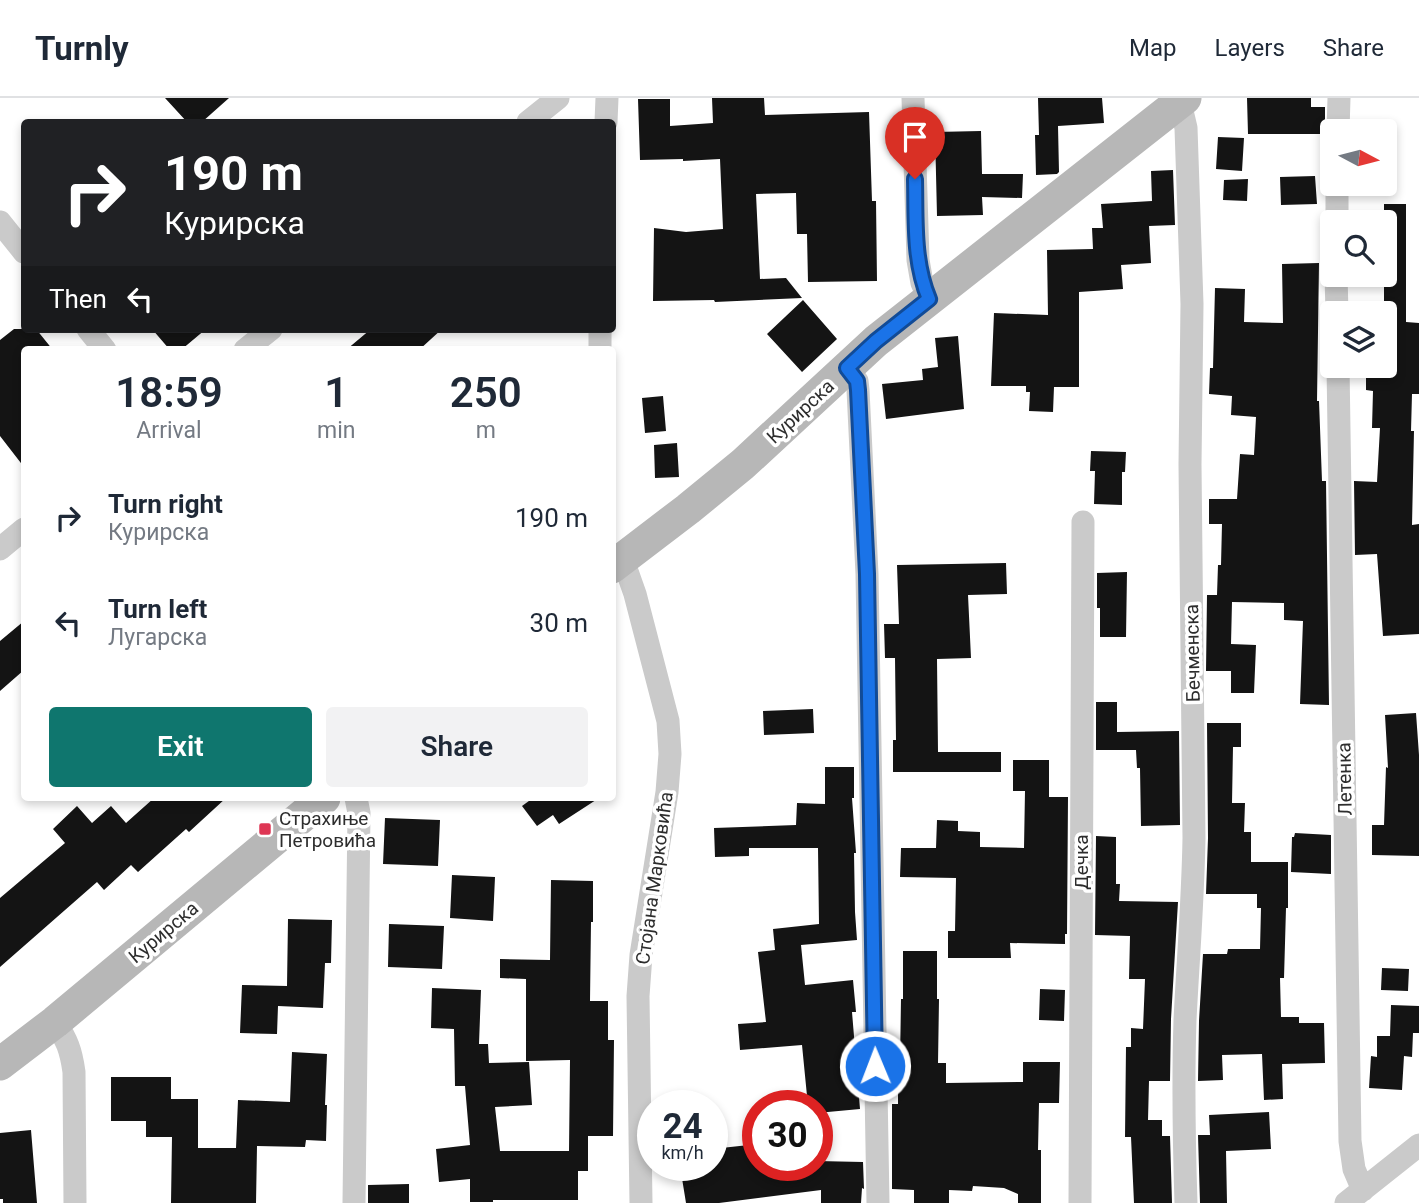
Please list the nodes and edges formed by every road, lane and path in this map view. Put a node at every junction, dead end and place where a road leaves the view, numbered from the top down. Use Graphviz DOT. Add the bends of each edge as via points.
graph roads {
  1 [pos="558,98"];
  2 [pos="607,98"];
  3 [pos="913,98"];
  4 [pos="1339,98"];
  5 [pos="1182,101"];
  6 [pos="532,119"];
  7 [pos="606,119"];
  8 [pos="1338,119"];
  9 [pos="0,222"];
  10 [pos="21,248"];
  11 [pos="929,299"];
  12 [pos="266,333"];
  13 [pos="250,346"];
  14 [pos="847,368"];
  15 [pos="1338,378"];
  16 [pos="1083,522"];
  17 [pos="21,532"];
  18 [pos="0,549"];
  19 [pos="617,564"];
  20 [pos="320,801"];
  21 [pos="357,801"];
  22 [pos="55,1022"];
  23 [pos="0,1064"];
  24 [pos="1419,1145"];
  25 [pos="1354,1196"];
  26 [pos="75,1203"];
  27 [pos="354,1203"];
  28 [pos="641,1203"];
  29 [pos="878,1203"];
  30 [pos="1080,1203"];
  31 [pos="1186,1203"];
  1 -- 6 [label="street"];
  2 -- 7 [label="street"];
  3 -- 11 [label="street" via="918,260"];
  4 -- 8 [label="street"];
  5 -- 11 [label="street, Курирска"];
  5 -- 31 [label="street, Бечменска" via="1192,304 1194,838 1185,1021"];
  9 -- 10 [label="street"];
  11 -- 14 [label="street, Курирска"];
  12 -- 13 [label="street"];
  14 -- 19 [label="street, Курирска" via="726,478"];
  14 -- 29 [label="street" via="858,390 867,574"];
  15 -- 25 [label="street, Летенка"];
  16 -- 30 [label="street, Дечка"];
  17 -- 18 [label="street"];
  19 -- 28 [label="street, Стојана Марковића" via="635,594 668,721 670,754 638,996"];
  20 -- 22 [label="street, Курирска"];
  21 -- 27 [label="street"];
  22 -- 23 [label="street, Курирска"];
  22 -- 26 [label="street" via="67,1040 74,1072"];
  24 -- 25 [label="street"];
}
